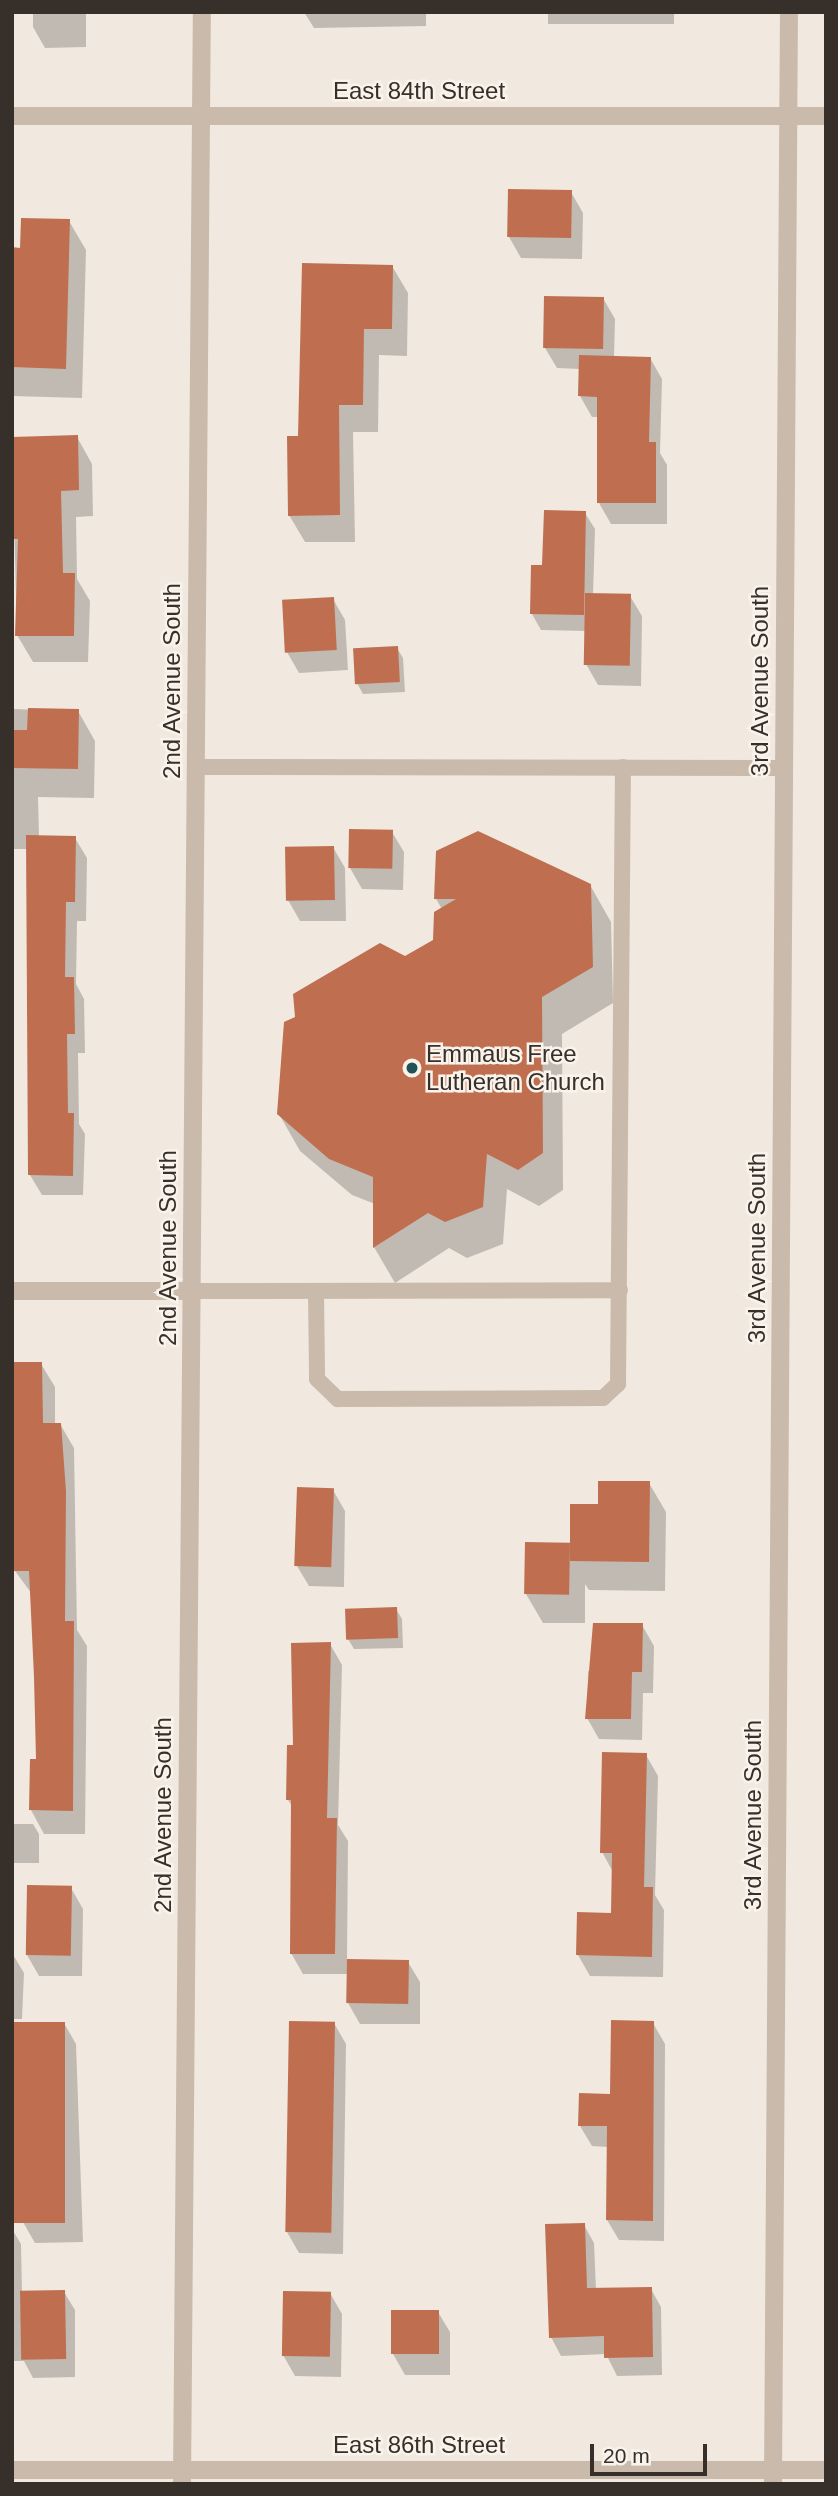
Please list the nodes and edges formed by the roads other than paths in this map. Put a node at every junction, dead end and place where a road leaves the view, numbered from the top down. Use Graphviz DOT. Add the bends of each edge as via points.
graph roads {
  1 [pos="202,12"];
  2 [pos="789,12"];
  3 [pos="12,116"];
  4 [pos="201,116"];
  5 [pos="789,116"];
  6 [pos="826,116"];
  7 [pos="196,767"];
  8 [pos="623,767"];
  9 [pos="785,768"];
  10 [pos="620,1290"];
  11 [pos="12,1291"];
  12 [pos="192,1291"];
  13 [pos="316,1291"];
  14 [pos="12,2470"];
  15 [pos="826,2470"];
  16 [pos="182,2477"];
  17 [pos="773,2477"];
  1 -- 4 [label="street, 2nd Avenue South"];
  2 -- 5 [label="street, 3rd Avenue South"];
  3 -- 4 [label="street, East 84th Street"];
  4 -- 5 [label="street, East 84th Street"];
  4 -- 7 [label="street, 2nd Avenue South"];
  5 -- 6 [label="street, East 84th Street"];
  5 -- 9 [label="street, 3rd Avenue South"];
  7 -- 8 [label="lane"];
  7 -- 12 [label="street, 2nd Avenue South"];
  8 -- 9 [label="lane"];
  8 -- 10 [label="lane"];
  9 -- 17 [label="street, 3rd Avenue South"];
  10 -- 13 [label="lane"];
  10 -- 13 [label="lane" via="618,1384 603,1398 338,1399 317,1379"];
  11 -- 12 [label="street"];
  12 -- 13 [label="lane"];
  12 -- 16 [label="street, 2nd Avenue South"];
  14 -- 16 [label="street, East 86th Street"];
  15 -- 17 [label="street, East 86th Street"];
  16 -- 17 [label="street, East 86th Street"];
}
